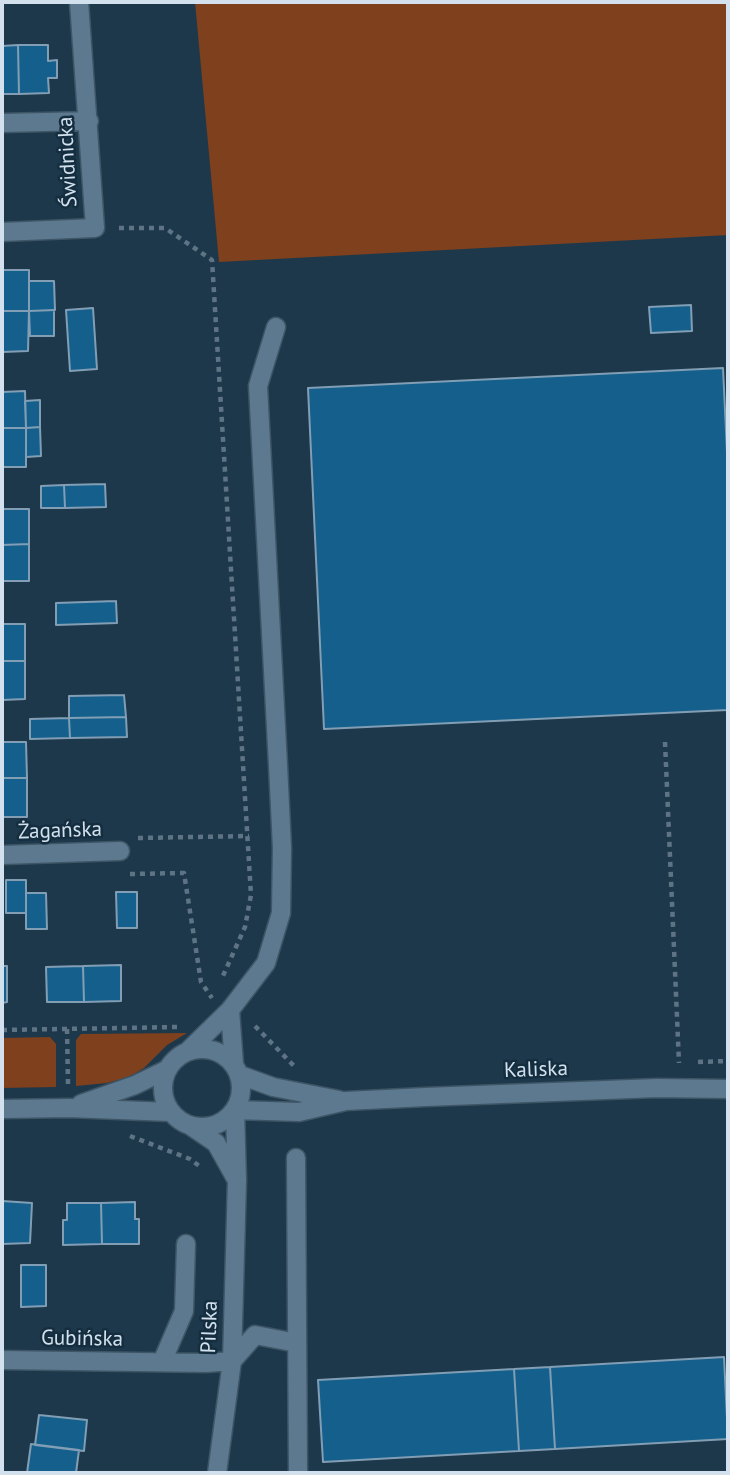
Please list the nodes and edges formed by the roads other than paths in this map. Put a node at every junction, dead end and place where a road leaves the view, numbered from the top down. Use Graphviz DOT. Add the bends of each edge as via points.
graph roads {
  1 [pos="79,2"];
  2 [pos="89,121"];
  3 [pos="2,123"];
  4 [pos="2,232"];
  5 [pos="276,327"];
  6 [pos="120,851"];
  7 [pos="2,855"];
  8 [pos="230,1010"];
  9 [pos="189,1050"];
  10 [pos="168,1069"];
  11 [pos="237,1069"];
  12 [pos="728,1089"];
  13 [pos="346,1101"];
  14 [pos="69,1108"];
  15 [pos="2,1109"];
  16 [pos="235,1111"];
  17 [pos="170,1112"];
  18 [pos="191,1126"];
  19 [pos="296,1158"];
  20 [pos="237,1181"];
  21 [pos="186,1244"];
  22 [pos="297,1343"];
  23 [pos="2,1360"];
  24 [pos="233,1361"];
  25 [pos="162,1362"];
  26 [pos="218,1473"];
  27 [pos="298,1473"];
  1 -- 2 [label="street, Świdnicka"];
  2 -- 3 [label="street"];
  2 -- 4 [label="street, Świdnicka" via="94,228"];
  5 -- 8 [label="street" via="258,386 279,779 281,913 266,962"];
  6 -- 7 [label="street, Żagańska"];
  8 -- 9 [label="street"];
  8 -- 11 [label="street"];
  9 -- 10 [label="street"];
  9 -- 11 [label="street" via="214,1050"];
  10 -- 14 [label="street"];
  10 -- 17 [label="street" via="162,1088"];
  11 -- 13 [label="street, Kaliska" via="273,1087"];
  11 -- 16 [label="street" via="242,1087"];
  12 -- 13 [label="street, Kaliska"];
  13 -- 16 [label="street, Kaliska" via="299,1112"];
  14 -- 15 [label="street"];
  14 -- 17 [label="street"];
  16 -- 18 [label="street" via="215,1125"];
  16 -- 20 [label="street, Pilska"];
  17 -- 18 [label="street"];
  18 -- 20 [label="street" via="216,1143"];
  19 -- 22 [label="street"];
  20 -- 24 [label="street, Pilska"];
  21 -- 25 [label="street" via="184,1311"];
  22 -- 24 [label="street" via="255,1335"];
  22 -- 27 [label="street"];
  23 -- 25 [label="street, Gubińska"];
  24 -- 25 [label="street, Gubińska"];
  24 -- 26 [label="street, Pilska"];
}
